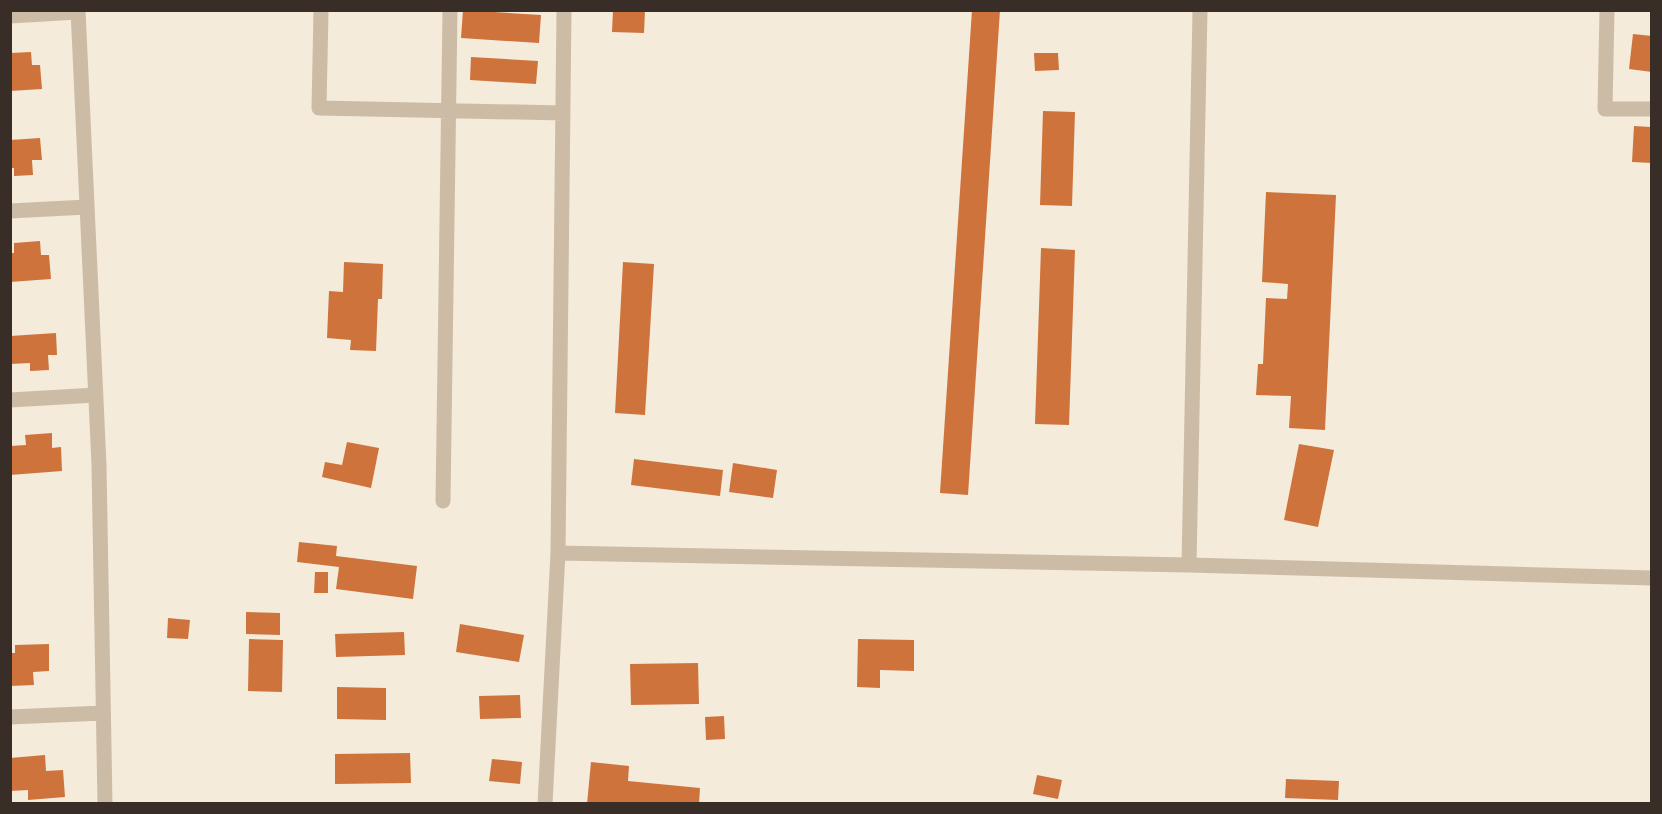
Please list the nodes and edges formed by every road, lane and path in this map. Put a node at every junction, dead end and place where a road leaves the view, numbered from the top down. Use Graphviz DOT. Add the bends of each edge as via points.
graph roads {
  1 [pos="321,10"];
  2 [pos="450,10"];
  3 [pos="564,10"];
  4 [pos="1200,10"];
  5 [pos="1607,10"];
  6 [pos="78,11"];
  7 [pos="10,16"];
  8 [pos="1652,109"];
  9 [pos="449,111"];
  10 [pos="563,113"];
  11 [pos="87,207"];
  12 [pos="10,211"];
  13 [pos="96,395"];
  14 [pos="10,399"];
  15 [pos="442,501"];
  16 [pos="558,553"];
  17 [pos="1189,565"];
  18 [pos="1652,578"];
  19 [pos="103,713"];
  20 [pos="10,717"];
  21 [pos="105,804"];
  22 [pos="545,804"];
  1 -- 9 [label="street" via="319,108"];
  2 -- 9 [label="street"];
  3 -- 10 [label="street"];
  4 -- 17 [label="street"];
  5 -- 8 [label="street" via="1605,109"];
  6 -- 7 [label="street"];
  6 -- 11 [label="street"];
  9 -- 10 [label="street"];
  9 -- 15 [label="street"];
  10 -- 16 [label="street"];
  11 -- 12 [label="street"];
  11 -- 13 [label="street"];
  13 -- 14 [label="street"];
  13 -- 19 [label="street"];
  16 -- 17 [label="street"];
  16 -- 22 [label="street"];
  17 -- 18 [label="street"];
  19 -- 20 [label="street"];
  19 -- 21 [label="street"];
}
